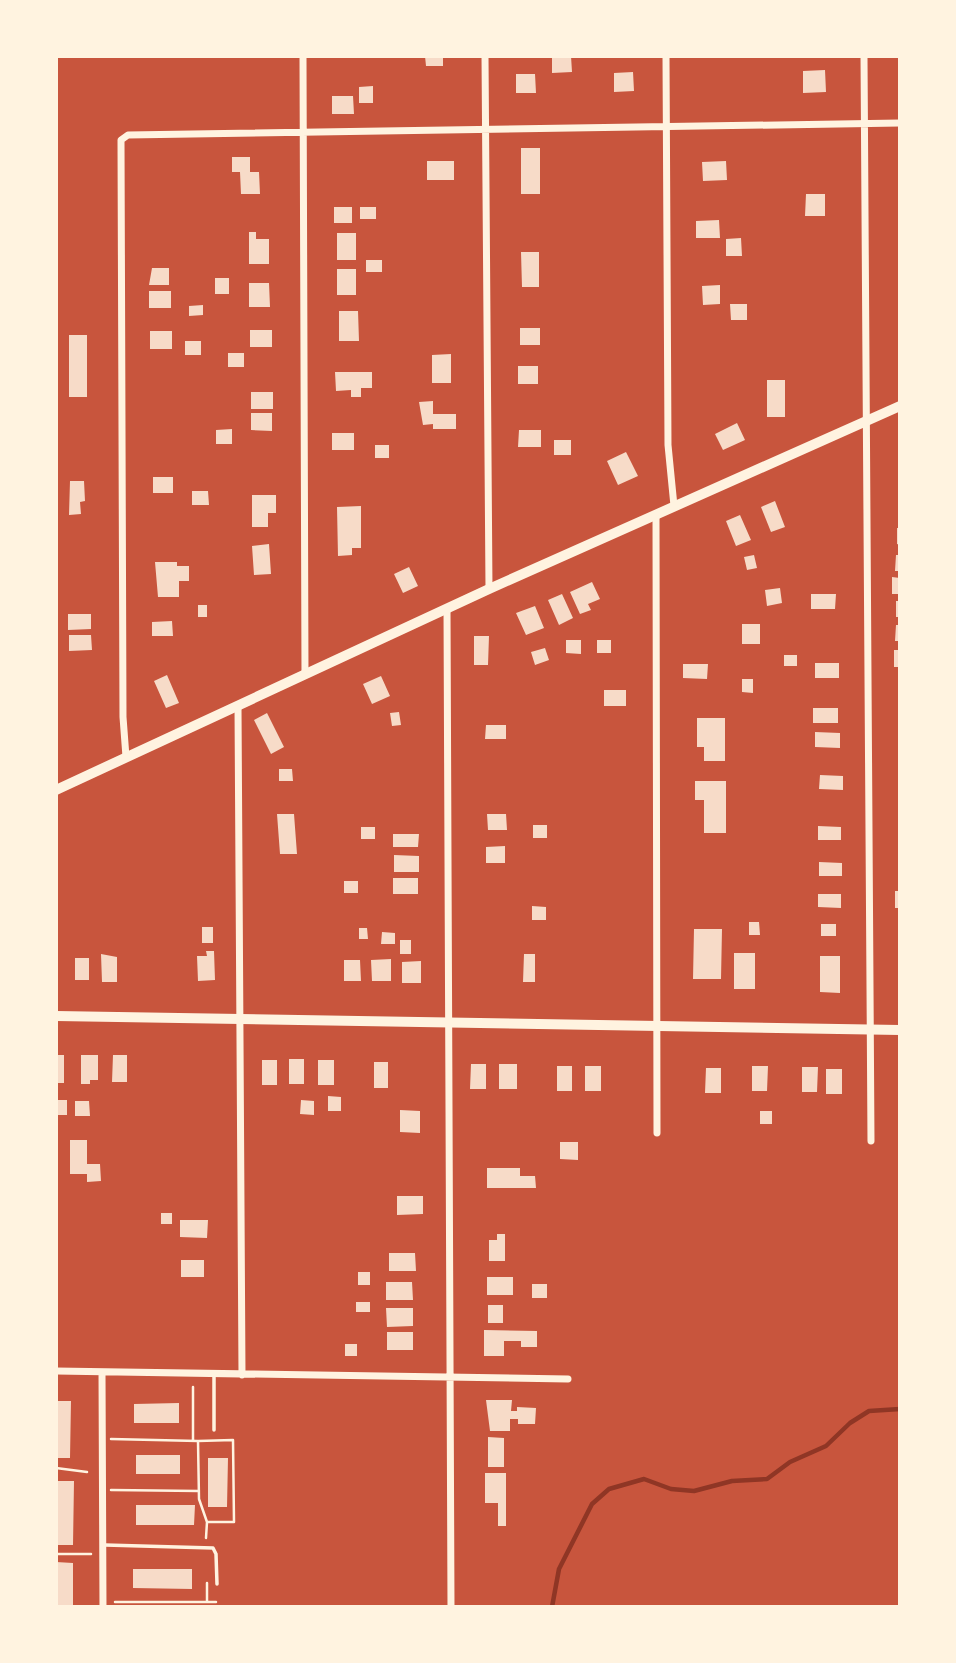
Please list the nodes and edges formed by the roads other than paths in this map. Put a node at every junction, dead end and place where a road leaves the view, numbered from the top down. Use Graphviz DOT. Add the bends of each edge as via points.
graph roads {
  1 [pos="303,56"];
  2 [pos="485,56"];
  3 [pos="666,56"];
  4 [pos="864,56"];
  5 [pos="900,123"];
  6 [pos="865,124"];
  7 [pos="668,127"];
  8 [pos="486,129"];
  9 [pos="303,131"];
  10 [pos="900,406"];
  11 [pos="866,422"];
  12 [pos="674,506"];
  13 [pos="656,514"];
  14 [pos="489,589"];
  15 [pos="447,608"];
  16 [pos="305,674"];
  17 [pos="238,706"];
  18 [pos="126,757"];
  19 [pos="56,790"];
  20 [pos="56,1016"];
  21 [pos="240,1019"];
  22 [pos="449,1023"];
  23 [pos="658,1026"];
  24 [pos="868,1030"];
  25 [pos="900,1030"];
  26 [pos="657,1133"];
  27 [pos="871,1141"];
  28 [pos="56,1371"];
  29 [pos="102,1373"];
  30 [pos="214,1374"];
  31 [pos="242,1375"];
  32 [pos="450,1378"];
  33 [pos="568,1379"];
  34 [pos="214,1430"];
  35 [pos="103,1549"];
  36 [pos="217,1584"];
  37 [pos="103,1604"];
  38 [pos="452,1607"];
  1 -- 9 [label="street"];
  2 -- 8 [label="street"];
  3 -- 7 [label="street"];
  4 -- 6 [label="street"];
  5 -- 6 [label="street"];
  6 -- 7 [label="street"];
  6 -- 11 [label="street"];
  7 -- 8 [label="street"];
  7 -- 12 [label="street" via="668,446"];
  8 -- 9 [label="street"];
  8 -- 14 [label="street"];
  9 -- 16 [label="street"];
  9 -- 18 [label="street" via="128,135 121,140"];
  10 -- 11 [label="street"];
  11 -- 12 [label="street"];
  11 -- 24 [label="street"];
  12 -- 13 [label="street"];
  13 -- 14 [label="street"];
  13 -- 23 [label="street"];
  14 -- 15 [label="street"];
  15 -- 16 [label="street"];
  15 -- 22 [label="street"];
  16 -- 17 [label="street"];
  17 -- 18 [label="street"];
  17 -- 21 [label="street"];
  18 -- 19 [label="street"];
  20 -- 21 [label="street"];
  21 -- 22 [label="street"];
  21 -- 31 [label="street"];
  22 -- 23 [label="street"];
  22 -- 32 [label="street"];
  23 -- 24 [label="street"];
  23 -- 26 [label="street"];
  24 -- 25 [label="street"];
  24 -- 27 [label="street"];
  28 -- 29 [label="street"];
  29 -- 30 [label="street"];
  29 -- 35 [label="street"];
  30 -- 31 [label="street"];
  30 -- 34 [label="lane"];
  31 -- 32 [label="street"];
  32 -- 33 [label="street"];
  32 -- 38 [label="street"];
  35 -- 36 [label="lane" via="213,1548"];
  35 -- 37 [label="street"];
}
